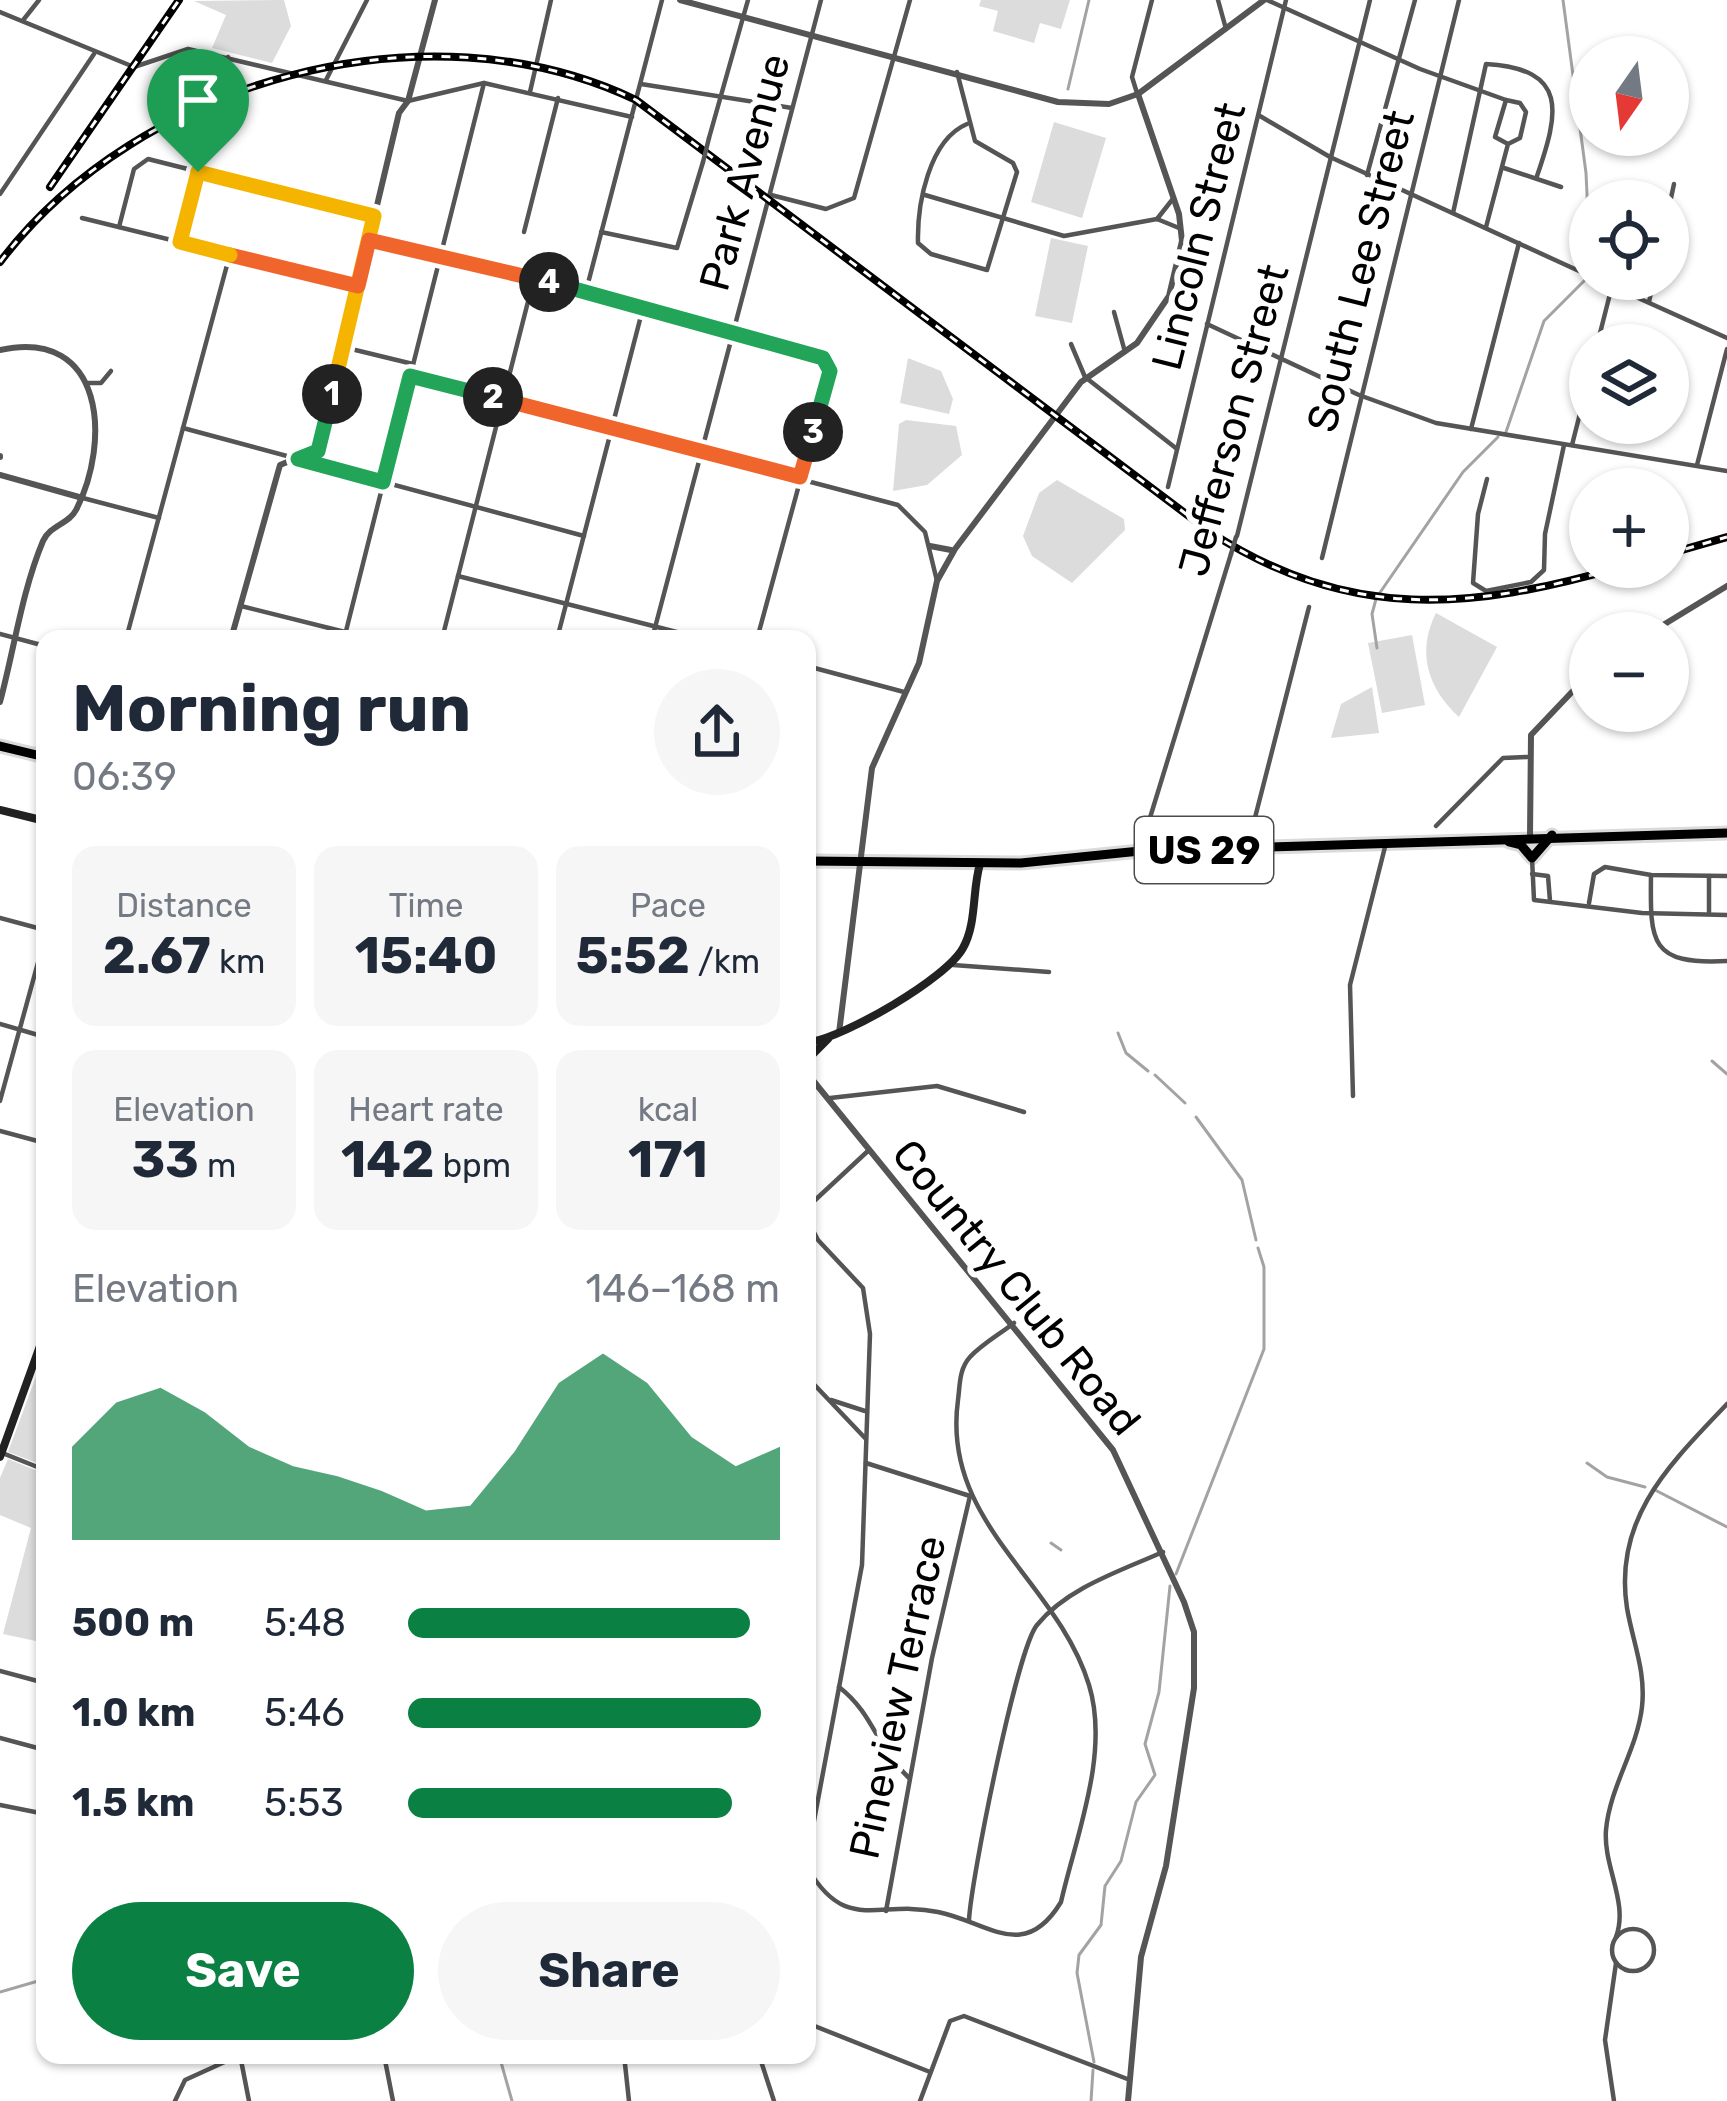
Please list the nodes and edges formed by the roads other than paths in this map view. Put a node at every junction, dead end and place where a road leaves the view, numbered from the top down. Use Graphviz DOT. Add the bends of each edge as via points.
graph roads {
  1 [pos="39,0"];
  2 [pos="367,0"];
  3 [pos="435,0"];
  4 [pos="551,0"];
  5 [pos="662,0"];
  6 [pos="680,0"];
  7 [pos="748,0"];
  8 [pos="821,0"];
  9 [pos="910,0"];
  10 [pos="1152,0"];
  11 [pos="1217,0"];
  12 [pos="1265,0"];
  13 [pos="1370,0"];
  14 [pos="1415,0"];
  15 [pos="1459,0"];
  16 [pos="1285,3"];
  17 [pos="0,11"];
  18 [pos="744,15"];
  19 [pos="23,21"];
  20 [pos="1226,28"];
  21 [pos="812,34"];
  22 [pos="1360,39"];
  23 [pos="94,53"];
  24 [pos="896,56"];
  25 [pos="228,57"];
  26 [pos="1400,59"];
  27 [pos="958,72"];
  28 [pos="1440,74"];
  29 [pos="325,81"];
  30 [pos="484,83"];
  31 [pos="641,84"];
  32 [pos="530,92"];
  33 [pos="1477,92"];
  34 [pos="722,94"];
  35 [pos="1138,94"];
  36 [pos="559,98"];
  37 [pos="1506,100"];
  38 [pos="408,101"];
  39 [pos="792,108"];
  40 [pos="1259,116"];
  41 [pos="632,117"];
  42 [pos="967,124"];
  43 [pos="207,139"];
  44 [pos="1508,144"];
  45 [pos="1330,157"];
  46 [pos="1504,168"];
  47 [pos="198,172"];
  48 [pos="1367,175"];
  49 [pos="1537,176"];
  50 [pos="1561,187"];
  51 [pos="0,194"];
  52 [pos="1410,194"];
  53 [pos="769,195"];
  54 [pos="925,195"];
  55 [pos="1174,195"];
  56 [pos="1453,213"];
  57 [pos="1004,215"];
  58 [pos="374,216"];
  59 [pos="82,218"];
  60 [pos="1157,219"];
  61 [pos="119,227"];
  62 [pos="1486,227"];
  63 [pos="1181,229"];
  64 [pos="524,232"];
  65 [pos="602,232"];
  66 [pos="369,240"];
  67 [pos="180,242"];
  68 [pos="1519,243"];
  69 [pos="230,254"];
  70 [pos="440,256"];
  71 [pos="1569,267"];
  72 [pos="534,278"];
  73 [pos="358,286"];
  74 [pos="586,292"];
  75 [pos="1644,300"];
  76 [pos="1649,302"];
  77 [pos="644,308"];
  78 [pos="1114,312"];
  79 [pos="1207,325"];
  80 [pos="732,331"];
  81 [pos="1727,338"];
  82 [pos="1071,344"];
  83 [pos="343,347"];
  84 [pos="1727,349"];
  85 [pos="0,350"];
  86 [pos="1126,352"];
  87 [pos="1283,357"];
  88 [pos="413,364"];
  89 [pos="111,371"];
  90 [pos="410,376"];
  91 [pos="1085,377"];
  92 [pos="87,383"];
  93 [pos="1360,394"];
  94 [pos="504,400"];
  95 [pos="183,428"];
  96 [pos="612,429"];
  97 [pos="1471,429"];
  98 [pos="1569,443"];
  99 [pos="1568,446"];
  100 [pos="1177,449"];
  101 [pos="702,454"];
  102 [pos="298,459"];
  103 [pos="1697,466"];
  104 [pos="1727,471"];
  105 [pos="0,475"];
  106 [pos="800,477"];
  107 [pos="1487,478"];
  108 [pos="383,482"];
  109 [pos="1168,487"];
  110 [pos="80,496"];
  111 [pos="476,507"];
  112 [pos="159,518"];
  113 [pos="584,536"];
  114 [pos="930,545"];
  115 [pos="955,549"];
  116 [pos="1322,557"];
  117 [pos="458,576"];
  118 [pos="937,581"];
  119 [pos="1727,586"];
  120 [pos="567,603"];
  121 [pos="241,606"];
  122 [pos="1309,607"];
  123 [pos="1684,612"];
  124 [pos="655,627"];
  125 [pos="128,630"];
  126 [pos="234,630"];
  127 [pos="323,630"];
  128 [pos="346,630"];
  129 [pos="444,630"];
  130 [pos="560,630"];
  131 [pos="654,630"];
  132 [pos="667,630"];
  133 [pos="760,630"];
  134 [pos="0,634"];
  135 [pos="16,638"];
  136 [pos="36,644"];
  137 [pos="816,668"];
  138 [pos="904,692"];
  139 [pos="1569,693"];
  140 [pos="0,702"];
  141 [pos="0,746"];
  142 [pos="36,755"];
  143 [pos="1527,757"];
  144 [pos="0,810"];
  145 [pos="36,819"];
  146 [pos="1436,826"];
  147 [pos="1727,833"];
  148 [pos="1552,835"];
  149 [pos="1530,836"];
  150 [pos="1480,839"];
  151 [pos="1386,842"];
  152 [pos="1247,848"];
  153 [pos="1140,851"];
  154 [pos="1532,858"];
  155 [pos="816,861"];
  156 [pos="861,862"];
  157 [pos="980,864"];
  158 [pos="1532,874"];
  159 [pos="1651,875"];
  160 [pos="1709,876"];
  161 [pos="1727,876"];
  162 [pos="1550,901"];
  163 [pos="1589,903"];
  164 [pos="1650,913"];
  165 [pos="1708,914"];
  166 [pos="1727,915"];
  167 [pos="0,919"];
  168 [pos="36,930"];
  169 [pos="1727,961"];
  170 [pos="948,964"];
  171 [pos="36,968"];
  172 [pos="1049,972"];
  173 [pos="0,1024"];
  174 [pos="20,1029"];
  175 [pos="839,1033"];
  176 [pos="36,1034"];
  177 [pos="829,1038"];
  178 [pos="816,1040"];
  179 [pos="816,1051"];
  180 [pos="816,1079"];
  181 [pos="817,1083"];
  182 [pos="1353,1096"];
  183 [pos="829,1099"];
  184 [pos="0,1101"];
  185 [pos="1024,1112"];
  186 [pos="0,1131"];
  187 [pos="36,1141"];
  188 [pos="869,1150"];
  189 [pos="816,1199"];
  190 [pos="816,1236"];
  191 [pos="1014,1323"];
  192 [pos="36,1357"];
  193 [pos="816,1386"];
  194 [pos="829,1400"];
  195 [pos="1727,1404"];
  196 [pos="866,1411"];
  197 [pos="865,1438"];
  198 [pos="1,1454"];
  199 [pos="866,1463"];
  200 [pos="36,1467"];
  201 [pos="970,1496"];
  202 [pos="1163,1552"];
  203 [pos="1048,1613"];
  204 [pos="0,1671"];
  205 [pos="36,1681"];
  206 [pos="838,1687"];
  207 [pos="0,1738"];
  208 [pos="36,1748"];
  209 [pos="909,1778"];
  210 [pos="0,1805"];
  211 [pos="816,1808"];
  212 [pos="36,1812"];
  213 [pos="816,1883"];
  214 [pos="886,1911"];
  215 [pos="1621,1915"];
  216 [pos="969,1921"];
  217 [pos="1638,1929"];
  218 [pos="1616,1937"];
  219 [pos="1616,1963"];
  220 [pos="1635,1971"];
  221 [pos="1615,1987"];
  222 [pos="816,2027"];
  223 [pos="220,2064"];
  224 [pos="242,2064"];
  225 [pos="386,2064"];
  226 [pos="625,2064"];
  227 [pos="761,2064"];
  228 [pos="931,2072"];
  229 [pos="1130,2080"];
  230 [pos="175,2101"];
  231 [pos="249,2101"];
  232 [pos="393,2101"];
  233 [pos="629,2101"];
  234 [pos="774,2101"];
  235 [pos="920,2101"];
  236 [pos="1128,2101"];
  237 [pos="1614,2101"];
  1 -- 19 [label="street"];
  2 -- 29 [label="street"];
  3 -- 38 [label="street"];
  4 -- 32 [label="street"];
  5 -- 31 [label="street"];
  6 -- 18 [label="street"];
  7 -- 18 [label="street"];
  8 -- 21 [label="street, Park Avenue"];
  9 -- 24 [label="street"];
  10 -- 35 [label="street" via="1132,77"];
  11 -- 20 [label="street"];
  12 -- 16 [label="street"];
  12 -- 20 [label="street"];
  13 -- 22 [label="street, Jefferson Street"];
  14 -- 26 [label="street"];
  15 -- 28 [label="street, South Lee Street"];
  16 -- 22 [label="street"];
  16 -- 40 [label="street, Lincoln Street"];
  17 -- 19 [label="street"];
  18 -- 21 [label="street"];
  18 -- 34 [label="street"];
  19 -- 23 [label="street"];
  20 -- 35 [label="street"];
  21 -- 24 [label="street"];
  21 -- 39 [label="street, Park Avenue"];
  22 -- 26 [label="street"];
  22 -- 45 [label="street, Jefferson Street"];
  23 -- 25 [label="street" via="134,67 181,48"];
  23 -- 51 [label="street"];
  24 -- 27 [label="street"];
  24 -- 53 [label="street" via="854,198 826,209"];
  25 -- 29 [label="street"];
  25 -- 43 [label="street"];
  26 -- 28 [label="street"];
  26 -- 48 [label="street"];
  27 -- 35 [label="street" via="1058,102 1109,104"];
  27 -- 42 [label="street"];
  28 -- 33 [label="street"];
  28 -- 52 [label="street, South Lee Street"];
  29 -- 38 [label="street"];
  30 -- 32 [label="street"];
  30 -- 38 [label="street"];
  30 -- 70 [label="street"];
  31 -- 34 [label="street"];
  31 -- 41 [label="street"];
  32 -- 36 [label="street"];
  33 -- 37 [label="street"];
  33 -- 49 [label="street" via="1486,64 1548,84 1555,109"];
  33 -- 56 [label="street"];
  34 -- 39 [label="street"];
  34 -- 65 [label="street, bridge" via="677,248"];
  35 -- 55 [label="street"];
  36 -- 41 [label="street"];
  36 -- 64 [label="street"];
  37 -- 44 [label="street" via="1496,136"];
  37 -- 44 [label="street" via="1526,112 1517,144"];
  38 -- 58 [label="street"];
  39 -- 53 [label="street, Park Avenue"];
  40 -- 45 [label="street"];
  40 -- 79 [label="street, Lincoln Street"];
  41 -- 65 [label="street"];
  42 -- 54 [label="street" via="944,135"];
  42 -- 57 [label="street" via="982,150 1017,172"];
  44 -- 46 [label="street"];
  45 -- 48 [label="street"];
  45 -- 87 [label="street, Jefferson Street"];
  46 -- 49 [label="street"];
  46 -- 62 [label="street"];
  47 -- 58 [label="street"];
  47 -- 61 [label="street" via="140,161"];
  47 -- 67 [label="street"];
  48 -- 52 [label="street"];
  49 -- 50 [label="street"];
  52 -- 56 [label="street"];
  52 -- 93 [label="street, South Lee Street"];
  53 -- 80 [label="street, Park Avenue"];
  54 -- 57 [label="street"];
  54 -- 57 [label="street" via="919,248 983,269"];
  55 -- 60 [label="street"];
  55 -- 63 [label="street"];
  56 -- 62 [label="street"];
  57 -- 60 [label="street" via="1077,238"];
  58 -- 66 [label="street"];
  59 -- 61 [label="street"];
  60 -- 63 [label="street"];
  61 -- 67 [label="street"];
  62 -- 68 [label="street"];
  63 -- 86 [label="street" via="1165,307"];
  65 -- 74 [label="street"];
  66 -- 70 [label="street"];
  66 -- 73 [label="street"];
  67 -- 69 [label="street"];
  68 -- 71 [label="street"];
  68 -- 97 [label="street"];
  69 -- 73 [label="street"];
  69 -- 95 [label="street"];
  70 -- 72 [label="street"];
  70 -- 88 [label="street"];
  72 -- 74 [label="street"];
  72 -- 94 [label="street"];
  73 -- 83 [label="street"];
  74 -- 77 [label="street"];
  75 -- 76 [label="street"];
  76 -- 81 [label="street"];
  77 -- 80 [label="street"];
  77 -- 96 [label="street"];
  78 -- 86 [label="street"];
  79 -- 87 [label="street"];
  79 -- 100 [label="street, Lincoln Street"];
  80 -- 101 [label="street, Park Avenue"];
  80 -- 106 [label="street" via="828,362"];
  82 -- 91 [label="street"];
  83 -- 88 [label="street"];
  83 -- 102 [label="street" via="318,451"];
  84 -- 103 [label="street"];
  85 -- 92 [label="street" via="53,352"];
  86 -- 91 [label="street"];
  87 -- 93 [label="street"];
  87 -- 153 [label="street, Jefferson Street, bridge"];
  88 -- 90 [label="street"];
  89 -- 92 [label="street" via="101,383"];
  90 -- 94 [label="street"];
  90 -- 108 [label="street"];
  91 -- 100 [label="street"];
  91 -- 115 [label="street"];
  92 -- 110 [label="street" via="97,423"];
  93 -- 97 [label="street"];
  93 -- 116 [label="street, South Lee Street"];
  94 -- 96 [label="street"];
  94 -- 111 [label="street"];
  95 -- 102 [label="street"];
  95 -- 112 [label="street"];
  96 -- 101 [label="street"];
  96 -- 113 [label="street"];
  97 -- 99 [label="street"];
  98 -- 99 [label="street"];
  99 -- 103 [label="street"];
  99 -- 107 [label="street" via="1544,570 1531,582 1486,591 1473,583"];
  100 -- 109 [label="street, Lincoln Street"];
  101 -- 106 [label="street"];
  101 -- 124 [label="street, Park Avenue"];
  102 -- 108 [label="street"];
  102 -- 121 [label="street" via="279,466"];
  103 -- 104 [label="street"];
  105 -- 110 [label="street"];
  106 -- 114 [label="street" via="905,509"];
  106 -- 133 [label="street"];
  108 -- 111 [label="street"];
  108 -- 128 [label="street"];
  110 -- 112 [label="street"];
  110 -- 135 [label="street" via="73,514 45,536"];
  111 -- 113 [label="street"];
  111 -- 117 [label="street"];
  112 -- 125 [label="street"];
  113 -- 120 [label="street"];
  114 -- 115 [label="street"];
  114 -- 118 [label="street"];
  115 -- 118 [label="street"];
  117 -- 120 [label="street"];
  117 -- 129 [label="street"];
  118 -- 138 [label="street" via="928,638"];
  119 -- 123 [label="street"];
  120 -- 124 [label="street"];
  120 -- 130 [label="street"];
  121 -- 126 [label="street"];
  121 -- 127 [label="street"];
  122 -- 152 [label="street"];
  124 -- 131 [label="street, Park Avenue"];
  124 -- 132 [label="street"];
  134 -- 135 [label="street"];
  135 -- 136 [label="street"];
  135 -- 140 [label="street"];
  137 -- 138 [label="street"];
  138 -- 156 [label="street" via="872,768"];
  139 -- 143 [label="street" via="1538,723"];
  141 -- 142 [label="main road"];
  143 -- 146 [label="street" via="1503,758"];
  143 -- 149 [label="street"];
  144 -- 145 [label="main road"];
  147 -- 148 [label="main road, US 29"];
  148 -- 149 [label="main road, US 29"];
  148 -- 154 [label="main road"];
  149 -- 150 [label="main road, US 29"];
  150 -- 151 [label="main road, US 29"];
  150 -- 154 [label="main road" via="1521,845"];
  151 -- 152 [label="main road, US 29"];
  151 -- 182 [label="street" via="1349,985"];
  152 -- 153 [label="main road, US 29"];
  153 -- 157 [label="main road, US 29"];
  154 -- 158 [label="street"];
  155 -- 156 [label="main road, US 29"];
  156 -- 157 [label="main road, US 29"];
  156 -- 175 [label="street"];
  157 -- 170 [label="main road" via="968,937"];
  158 -- 162 [label="street" via="1548,876"];
  158 -- 162 [label="street" via="1534,901"];
  159 -- 160 [label="street"];
  159 -- 163 [label="street" via="1598,868"];
  159 -- 164 [label="street"];
  160 -- 161 [label="street"];
  160 -- 165 [label="street"];
  162 -- 163 [label="street"];
  163 -- 164 [label="street"];
  164 -- 165 [label="street"];
  164 -- 169 [label="street" via="1663,953"];
  165 -- 166 [label="street"];
  167 -- 168 [label="street"];
  170 -- 172 [label="street"];
  170 -- 175 [label="main road"];
  171 -- 174 [label="street"];
  173 -- 174 [label="street"];
  174 -- 176 [label="street"];
  174 -- 184 [label="street"];
  175 -- 177 [label="main road"];
  177 -- 178 [label="main road"];
  177 -- 179 [label="main road"];
  180 -- 181 [label="street, Country Club Road"];
  181 -- 183 [label="street, Country Club Road"];
  183 -- 185 [label="street" via="937,1086"];
  183 -- 188 [label="street, Country Club Road"];
  186 -- 187 [label="street"];
  188 -- 189 [label="street"];
  188 -- 191 [label="street, Country Club Road"];
  190 -- 196 [label="street" via="863,1288"];
  191 -- 201 [label="street" via="962,1371 956,1453"];
  191 -- 202 [label="street, Country Club Road" via="1113,1450"];
  192 -- 198 [label="main road"];
  193 -- 194 [label="street"];
  194 -- 196 [label="street"];
  194 -- 197 [label="street"];
  195 -- 215 [label="street" via="1655,1482 1629,1538 1625,1594 1643,1696 1606,1834"];
  196 -- 197 [label="street"];
  197 -- 199 [label="street"];
  198 -- 200 [label="street"];
  199 -- 201 [label="street"];
  199 -- 206 [label="street" via="862,1565"];
  201 -- 203 [label="street"];
  201 -- 209 [label="street, Pineview Terrace"];
  202 -- 203 [label="street"];
  202 -- 229 [label="street, Country Club Road" via="1194,1632 1196,1660 1166,1866 1141,1957"];
  203 -- 216 [label="street" via="1026,1648"];
  203 -- 216 [label="street" via="1089,1684 1094,1715 1094,1752 1061,1902 1034,1932 1012,1936"];
  204 -- 205 [label="street"];
  206 -- 209 [label="street" via="866,1708 887,1758"];
  206 -- 211 [label="street"];
  207 -- 208 [label="street"];
  209 -- 214 [label="street, Pineview Terrace"];
  210 -- 212 [label="street"];
  213 -- 214 [label="street" via="843,1907"];
  214 -- 216 [label="street"];
  215 -- 217 [label="street"];
  215 -- 218 [label="street"];
  217 -- 218 [label="street"];
  217 -- 220 [label="street" via="1654,1954"];
  218 -- 219 [label="street"];
  219 -- 220 [label="street"];
  219 -- 221 [label="street"];
  220 -- 221 [label="street"];
  221 -- 237 [label="street" via="1606,2040"];
  222 -- 228 [label="street"];
  223 -- 230 [label="street" via="185,2080"];
  224 -- 231 [label="street"];
  225 -- 232 [label="street"];
  226 -- 233 [label="street"];
  227 -- 234 [label="street"];
  228 -- 229 [label="street" via="950,2021 964,2016"];
  228 -- 235 [label="street"];
  229 -- 236 [label="street, Country Club Road"];
}
